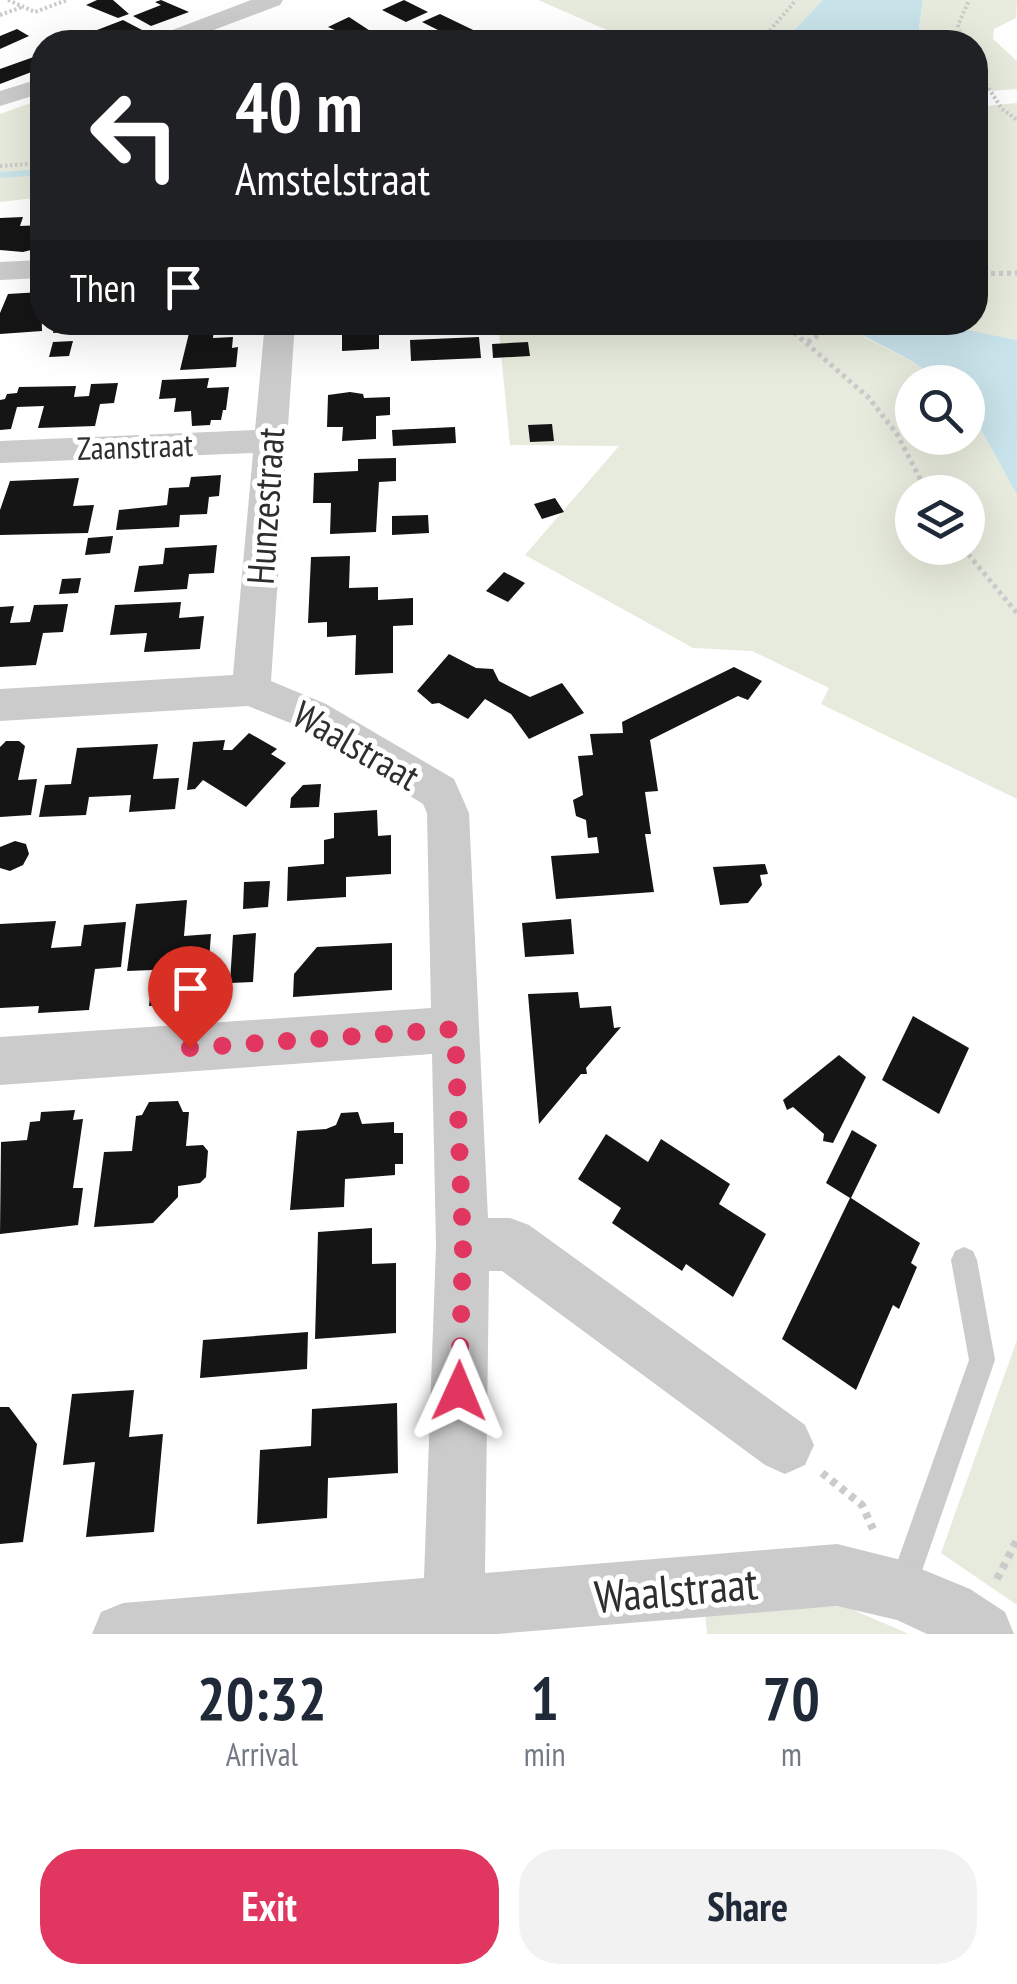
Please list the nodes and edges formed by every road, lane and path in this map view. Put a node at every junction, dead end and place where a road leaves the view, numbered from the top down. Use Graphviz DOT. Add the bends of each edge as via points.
graph roads {
  1 [pos="8,0"];
  2 [pos="68,0"];
  3 [pos="272,0"];
  4 [pos="796,0"];
  5 [pos="968,0"];
  6 [pos="23,7"];
  7 [pos="0,15"];
  8 [pos="193,30"];
  9 [pos="770,30"];
  10 [pos="959,30"];
  11 [pos="988,88"];
  12 [pos="30,89"];
  13 [pos="0,100"];
  14 [pos="1017,120"];
  15 [pos="30,164"];
  16 [pos="0,166"];
  17 [pos="30,270"];
  18 [pos="0,271"];
  19 [pos="1017,273"];
  20 [pos="988,274"];
  21 [pos="279,335"];
  22 [pos="799,335"];
  23 [pos="818,335"];
  24 [pos="808,342"];
  25 [pos="270,441"];
  26 [pos="0,452"];
  27 [pos="919,475"];
  28 [pos="977,565"];
  29 [pos="1017,613"];
  30 [pos="251,690"];
  31 [pos="0,705"];
  32 [pos="455,1029"];
  33 [pos="0,1060"];
  34 [pos="463,1246"];
  35 [pos="964,1260"];
  36 [pos="785,1445"];
  37 [pos="902,1588"];
  38 [pos="454,1609"];
  39 [pos="123,1634"];
  40 [pos="983,1634"];
  1 -- 6 [label="path"];
  2 -- 6 [label="path" via="35,12"];
  3 -- 8 [label="street"];
  4 -- 9 [label="path"];
  5 -- 10 [label="path"];
  6 -- 7 [label="path"];
  11 -- 14 [label="path"];
  12 -- 13 [label="street"];
  15 -- 16 [label="path"];
  17 -- 18 [label="street"];
  19 -- 20 [label="path"];
  21 -- 25 [label="street, Hunzestraat"];
  22 -- 24 [label="path"];
  23 -- 24 [label="path"];
  24 -- 27 [label="path" via="870,398"];
  25 -- 26 [label="street, Zaanstraat"];
  25 -- 30 [label="street, Hunzestraat"];
  28 -- 29 [label="path"];
  30 -- 31 [label="street, Waalstraat"];
  30 -- 32 [label="street, Waalstraat" via="312,716 439,792 448,813"];
  32 -- 33 [label="street"];
  32 -- 34 [label="street, Waalstraat"];
  34 -- 36 [label="street" via="510,1244"];
  34 -- 38 [label="street, Waalstraat"];
  35 -- 37 [label="lane" via="982,1360"];
  36 -- 37 [label="path" via="862,1506"];
  37 -- 38 [label="street, Waalstraat" via="838,1576"];
  37 -- 40 [label="street, Waalstraat"];
  38 -- 39 [label="street, Waalstraat"];
}
